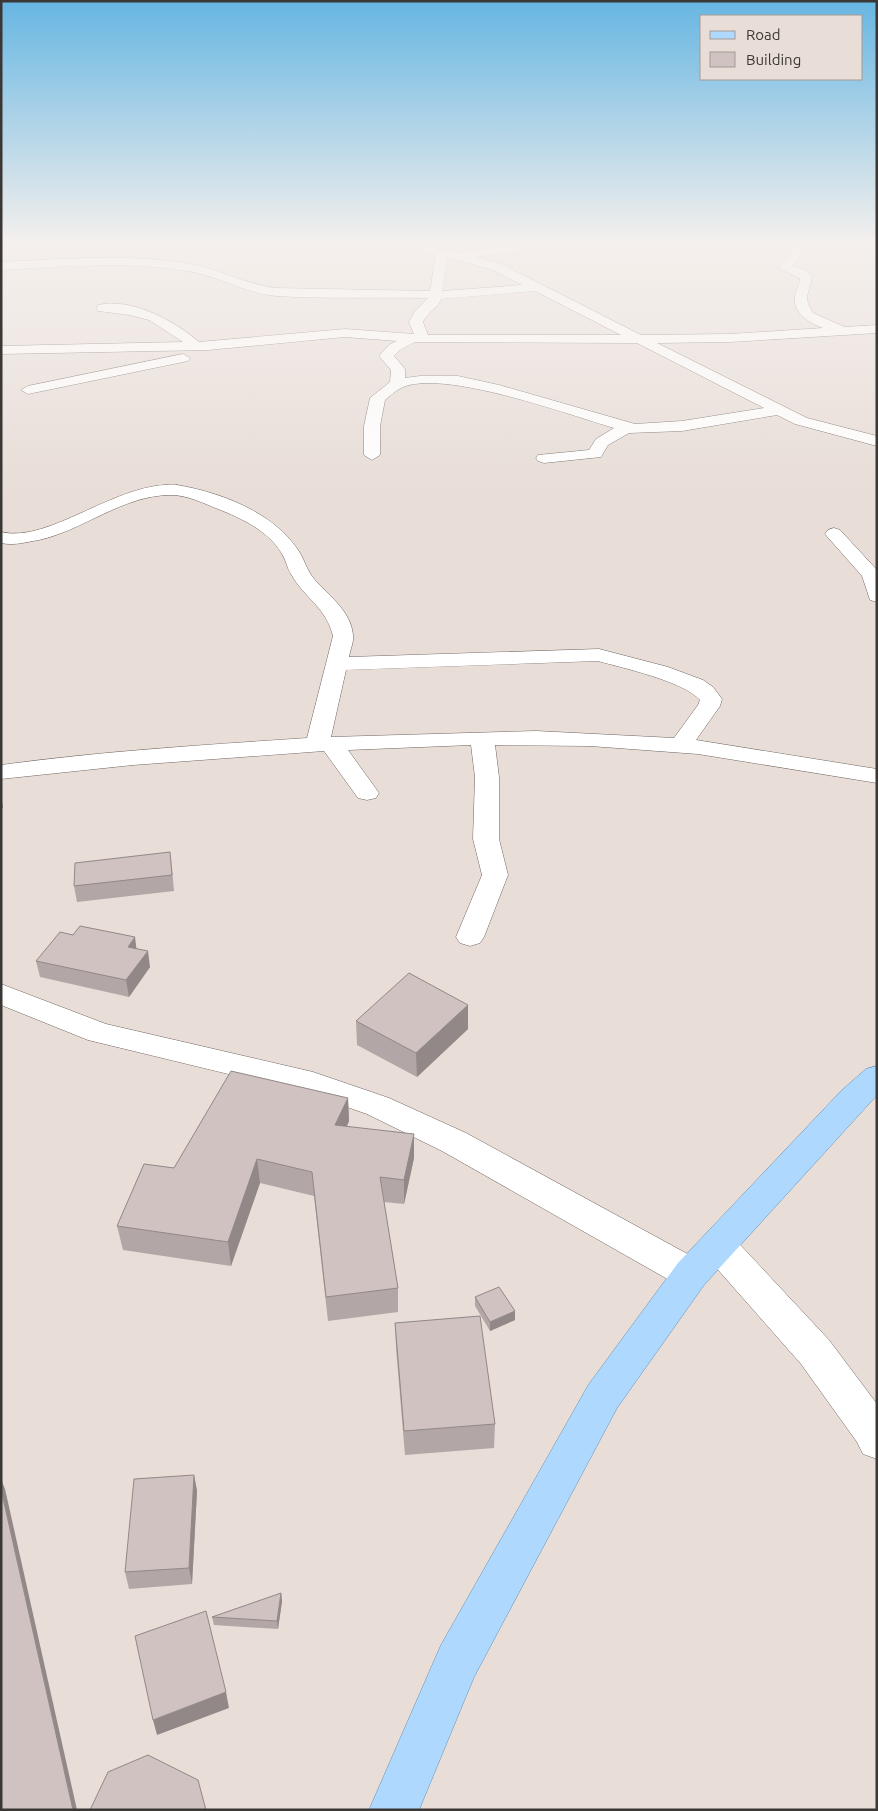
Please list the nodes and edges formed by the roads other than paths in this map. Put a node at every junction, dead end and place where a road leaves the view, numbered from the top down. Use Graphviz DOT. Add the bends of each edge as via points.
graph roads {
  1 [pos="173,328"];
  2 [pos="417,328"];
  3 [pos="616,328"];
  4 [pos="840,328"];
  5 [pos="877,329"];
  6 [pos="850,331"];
  7 [pos="418,339"];
  8 [pos="642,339"];
  9 [pos="877,341"];
  10 [pos="202,346"];
  11 [pos="1,350"];
  12 [pos="398,384"];
  13 [pos="28,390"];
  14 [pos="779,410"];
  15 [pos="626,428"];
  16 [pos="877,441"];
  17 [pos="372,455"];
  18 [pos="544,458"];
  19 [pos="834,534"];
  20 [pos="1,537"];
  21 [pos="877,596"];
  22 [pos="337,664"];
  23 [pos="482,738"];
  24 [pos="324,744"];
  25 [pos="680,746"];
  26 [pos="1,772"];
  27 [pos="877,776"];
  28 [pos="367,793"];
  29 [pos="470,937"];
  30 [pos="1,994"];
  31 [pos="877,1077"];
  32 [pos="718,1245"];
  33 [pos="691,1274"];
  34 [pos="877,1441"];
  35 [pos="394,1810"];
  1 -- 10 [label="street"];
  2 -- 7 [label="street"];
  3 -- 8 [label="street"];
  4 -- 6 [label="street"];
  5 -- 6 [label="street"];
  6 -- 8 [label="street"];
  6 -- 9 [label="street"];
  7 -- 8 [label="street"];
  7 -- 10 [label="street" via="345,333"];
  7 -- 12 [label="street" via="394,347 386,356 398,369"];
  8 -- 14 [label="street"];
  10 -- 11 [label="street"];
  10 -- 13 [label="street" via="204,351 190,357"];
  12 -- 15 [label="street" via="439,379 476,383"];
  12 -- 17 [label="street" via="378,398 372,426"];
  14 -- 15 [label="street" via="651,430"];
  14 -- 16 [label="street" via="800,421"];
  15 -- 18 [label="street" via="602,442 595,454"];
  19 -- 21 [label="street" via="871,575"];
  20 -- 22 [label="street" via="43,535 74,524 108,506 148,493 170,490 213,501 243,513 269,529 290,551 302,576 340,620 344,636"];
  22 -- 24 [label="street"];
  22 -- 25 [label="street" via="598,655 660,672 705,692 711,699 709,706"];
  23 -- 24 [label="street"];
  23 -- 25 [label="street" via="621,741"];
  23 -- 29 [label="street" via="487,777 486,839 494,875"];
  24 -- 26 [label="street"];
  24 -- 28 [label="street"];
  25 -- 27 [label="street"];
  30 -- 33 [label="street" via="99,1032 313,1083 378,1106 454,1142"];
  31 -- 32 [label="main road"];
  32 -- 33 [label="main road"];
  32 -- 34 [label="street" via="815,1352"];
  33 -- 35 [label="main road" via="603,1396 457,1661"];
}
